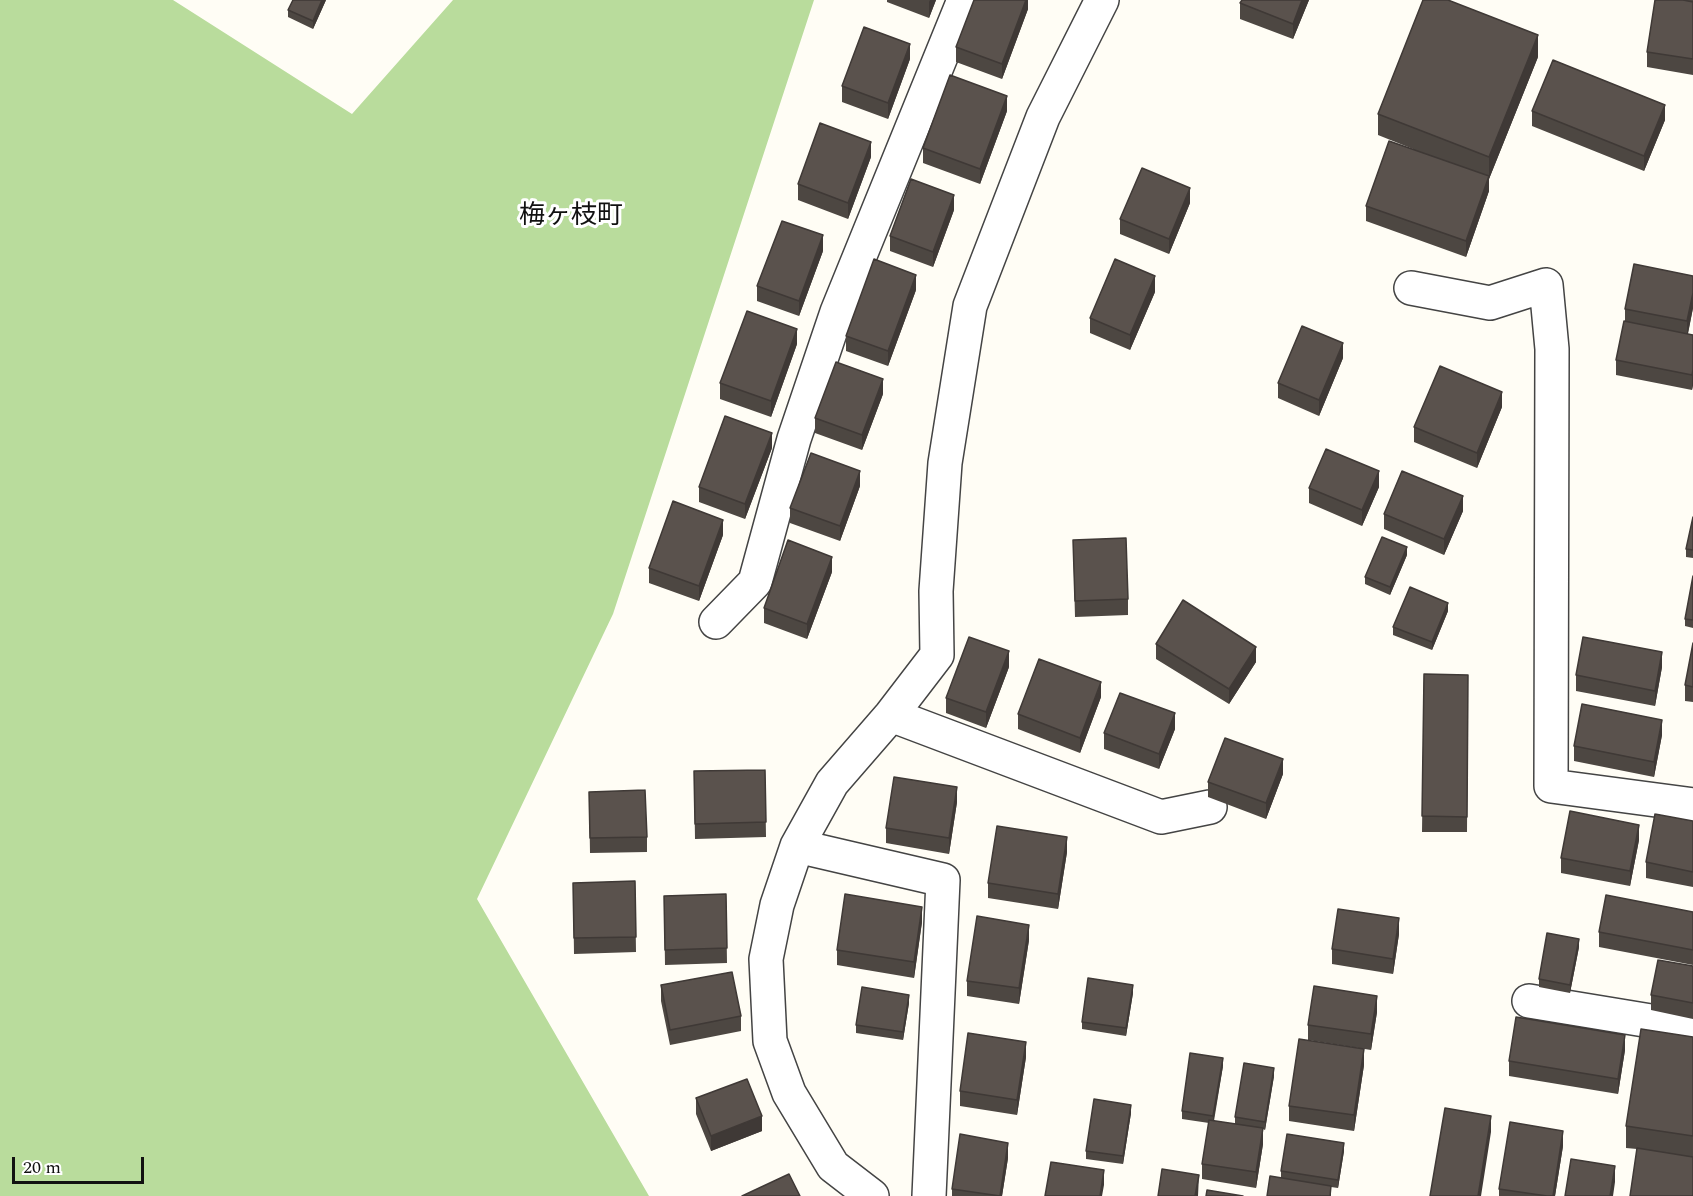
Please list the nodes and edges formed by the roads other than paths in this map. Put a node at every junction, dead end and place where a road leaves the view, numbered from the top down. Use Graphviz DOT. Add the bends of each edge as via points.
graph roads {
  1 [pos="964,0"];
  2 [pos="1102,0"];
  3 [pos="1411,288"];
  4 [pos="716,622"];
  5 [pos="891,715"];
  6 [pos="1693,805"];
  7 [pos="1210,807"];
  8 [pos="796,846"];
  9 [pos="1529,1001"];
  10 [pos="1693,1028"];
  11 [pos="872,1196"];
  12 [pos="929,1196"];
  1 -- 4 [label="street" via="837,312 794,439 755,582"];
  2 -- 5 [label="street" via="1043,117 970,306 945,463 936,591 937,655"];
  3 -- 6 [label="street" via="1490,303 1546,285 1552,349 1551,786"];
  5 -- 7 [label="street" via="1161,817"];
  5 -- 8 [label="street" via="832,783"];
  8 -- 11 [label="street" via="777,905 766,959 770,1041 789,1093 833,1166"];
  8 -- 12 [label="street" via="943,880"];
  9 -- 10 [label="street"];
}
